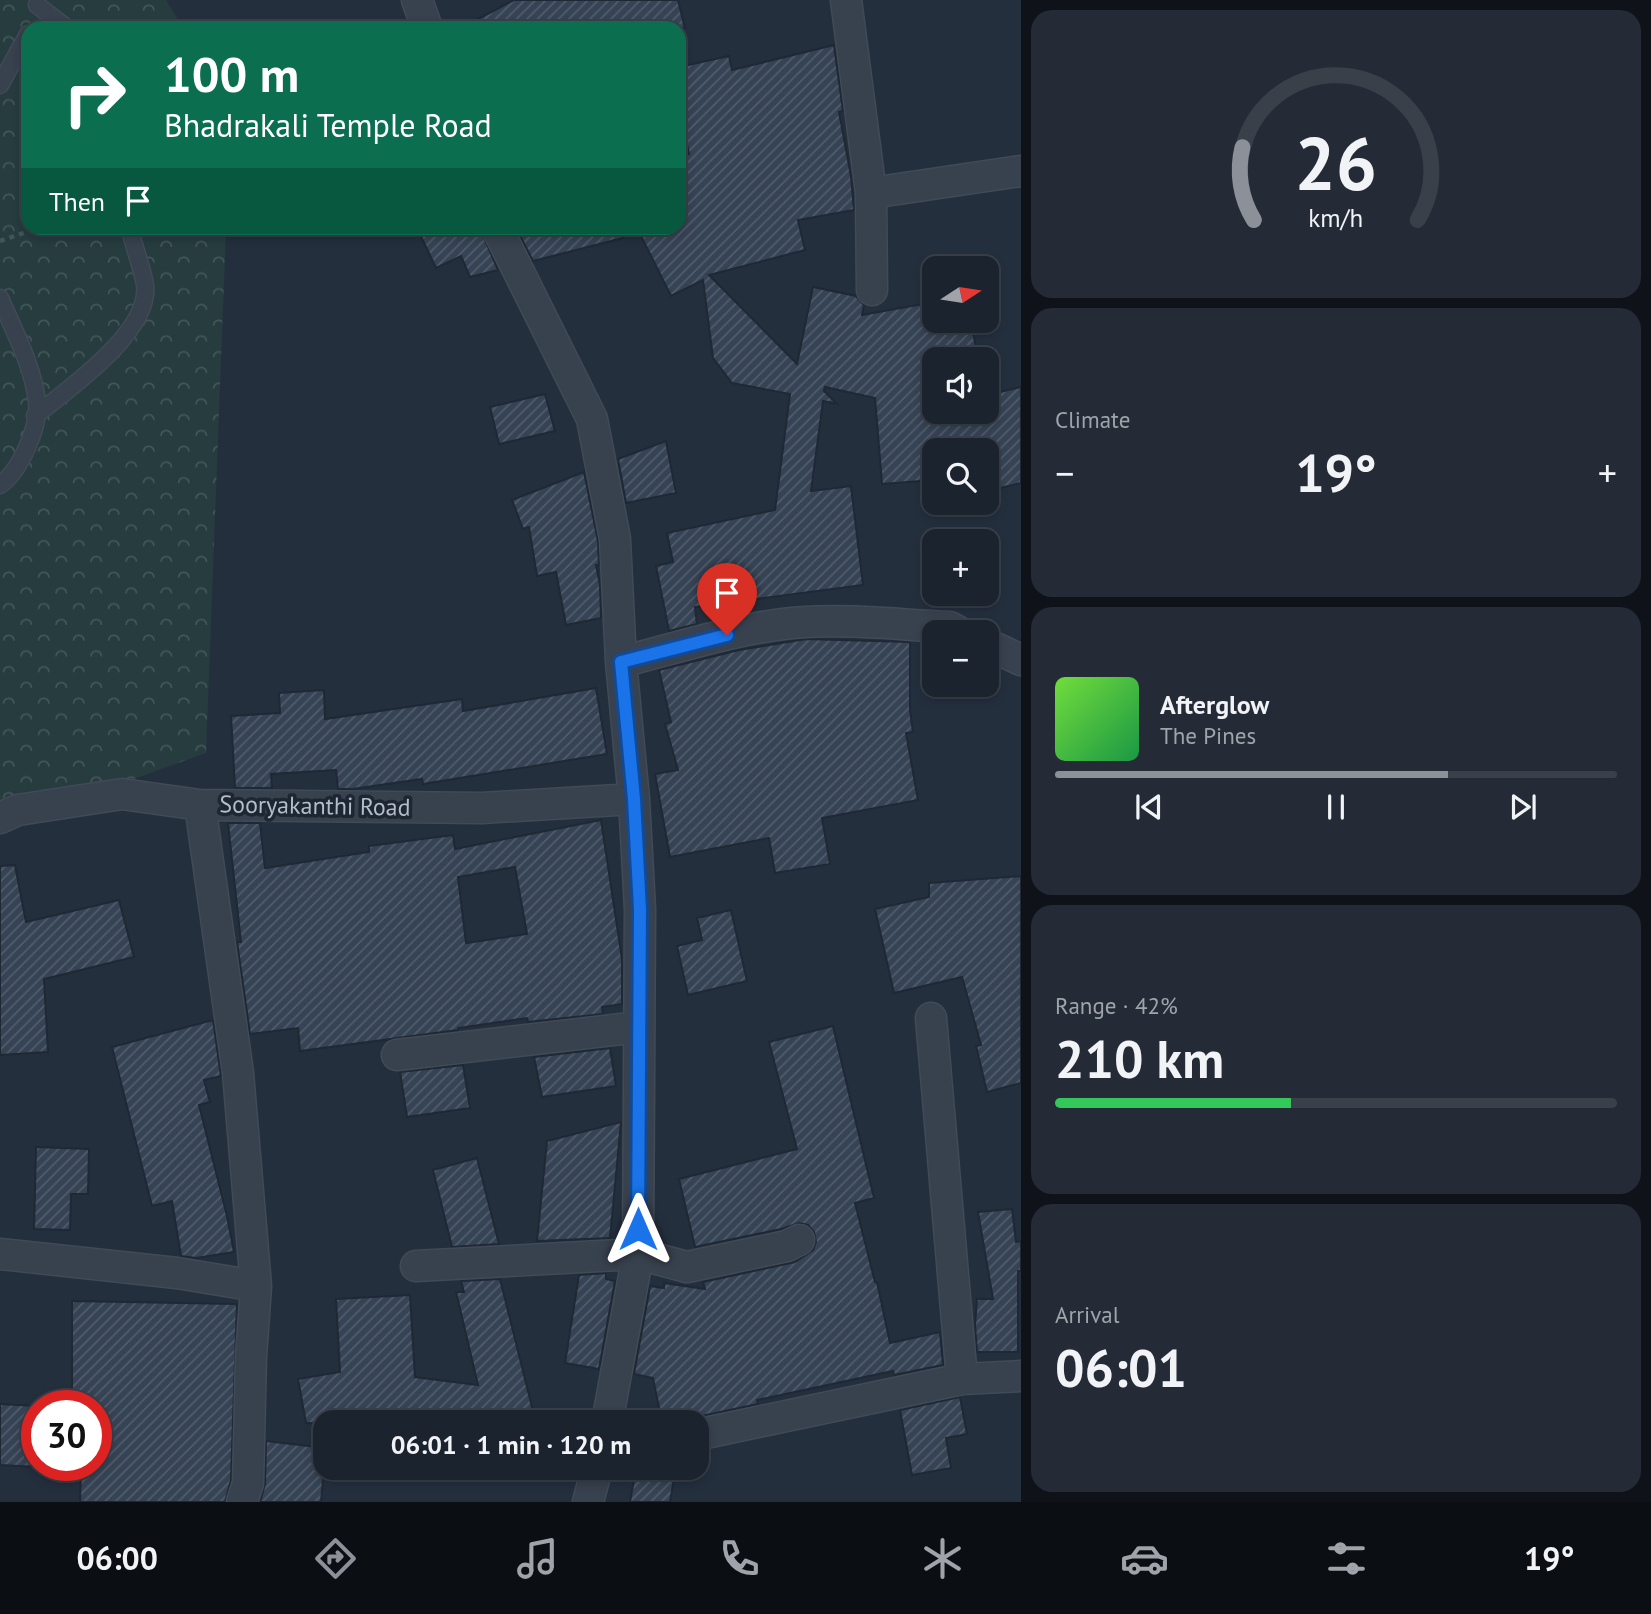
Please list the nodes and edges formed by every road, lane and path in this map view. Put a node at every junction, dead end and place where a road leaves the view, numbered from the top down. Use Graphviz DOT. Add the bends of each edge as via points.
graph roads {
  1 [pos="418,0"];
  2 [pos="846,0"];
  3 [pos="36,2"];
  4 [pos="35,21"];
  5 [pos="59,21"];
  6 [pos="425,21"];
  7 [pos="21,47"];
  8 [pos="0,85"];
  9 [pos="1021,171"];
  10 [pos="872,193"];
  11 [pos="21,234"];
  12 [pos="132,235"];
  13 [pos="501,235"];
  14 [pos="0,241"];
  15 [pos="872,290"];
  16 [pos="0,298"];
  17 [pos="35,416"];
  18 [pos="0,485"];
  19 [pos="922,626"];
  20 [pos="999,650"];
  21 [pos="1021,660"];
  22 [pos="621,662"];
  23 [pos="634,799"];
  24 [pos="200,805"];
  25 [pos="0,818"];
  26 [pos="931,1018"];
  27 [pos="639,1027"];
  28 [pos="397,1055"];
  29 [pos="799,1240"];
  30 [pos="0,1254"];
  31 [pos="638,1254"];
  32 [pos="416,1266"];
  33 [pos="256,1286"];
  34 [pos="1021,1376"];
  35 [pos="962,1379"];
  36 [pos="609,1410"];
  37 [pos="709,1432"];
  38 [pos="594,1480"];
  39 [pos="242,1502"];
  40 [pos="588,1502"];
  1 -- 6 [label="street"];
  2 -- 10 [label="street"];
  3 -- 4 [label="lane"];
  3 -- 5 [label="lane"];
  7 -- 8 [label="lane"];
  9 -- 10 [label="street"];
  10 -- 15 [label="street"];
  11 -- 14 [label="path"];
  12 -- 17 [label="lane" via="145,286 141,314 103,361"];
  13 -- 22 [label="street" via="593,419 615,539"];
  16 -- 17 [label="lane" via="25,356 37,404"];
  17 -- 18 [label="lane" via="27,452"];
  19 -- 22 [label="street" via="805,622 753,628"];
  20 -- 21 [label="street"];
  22 -- 23 [label="street"];
  23 -- 24 [label="street, Sooryakanthi Road" via="482,808"];
  23 -- 27 [label="street" via="640,909"];
  24 -- 25 [label="street, Sooryakanthi Road" via="122,794 18,810"];
  24 -- 33 [label="street" via="238,1073"];
  26 -- 35 [label="street"];
  27 -- 28 [label="street"];
  27 -- 31 [label="street"];
  29 -- 31 [label="street" via="687,1267"];
  30 -- 33 [label="street"];
  31 -- 32 [label="street"];
  31 -- 36 [label="street"];
  33 -- 39 [label="street" via="248,1483"];
  34 -- 35 [label="street"];
  35 -- 37 [label="street"];
  38 -- 40 [label="street"];
}
